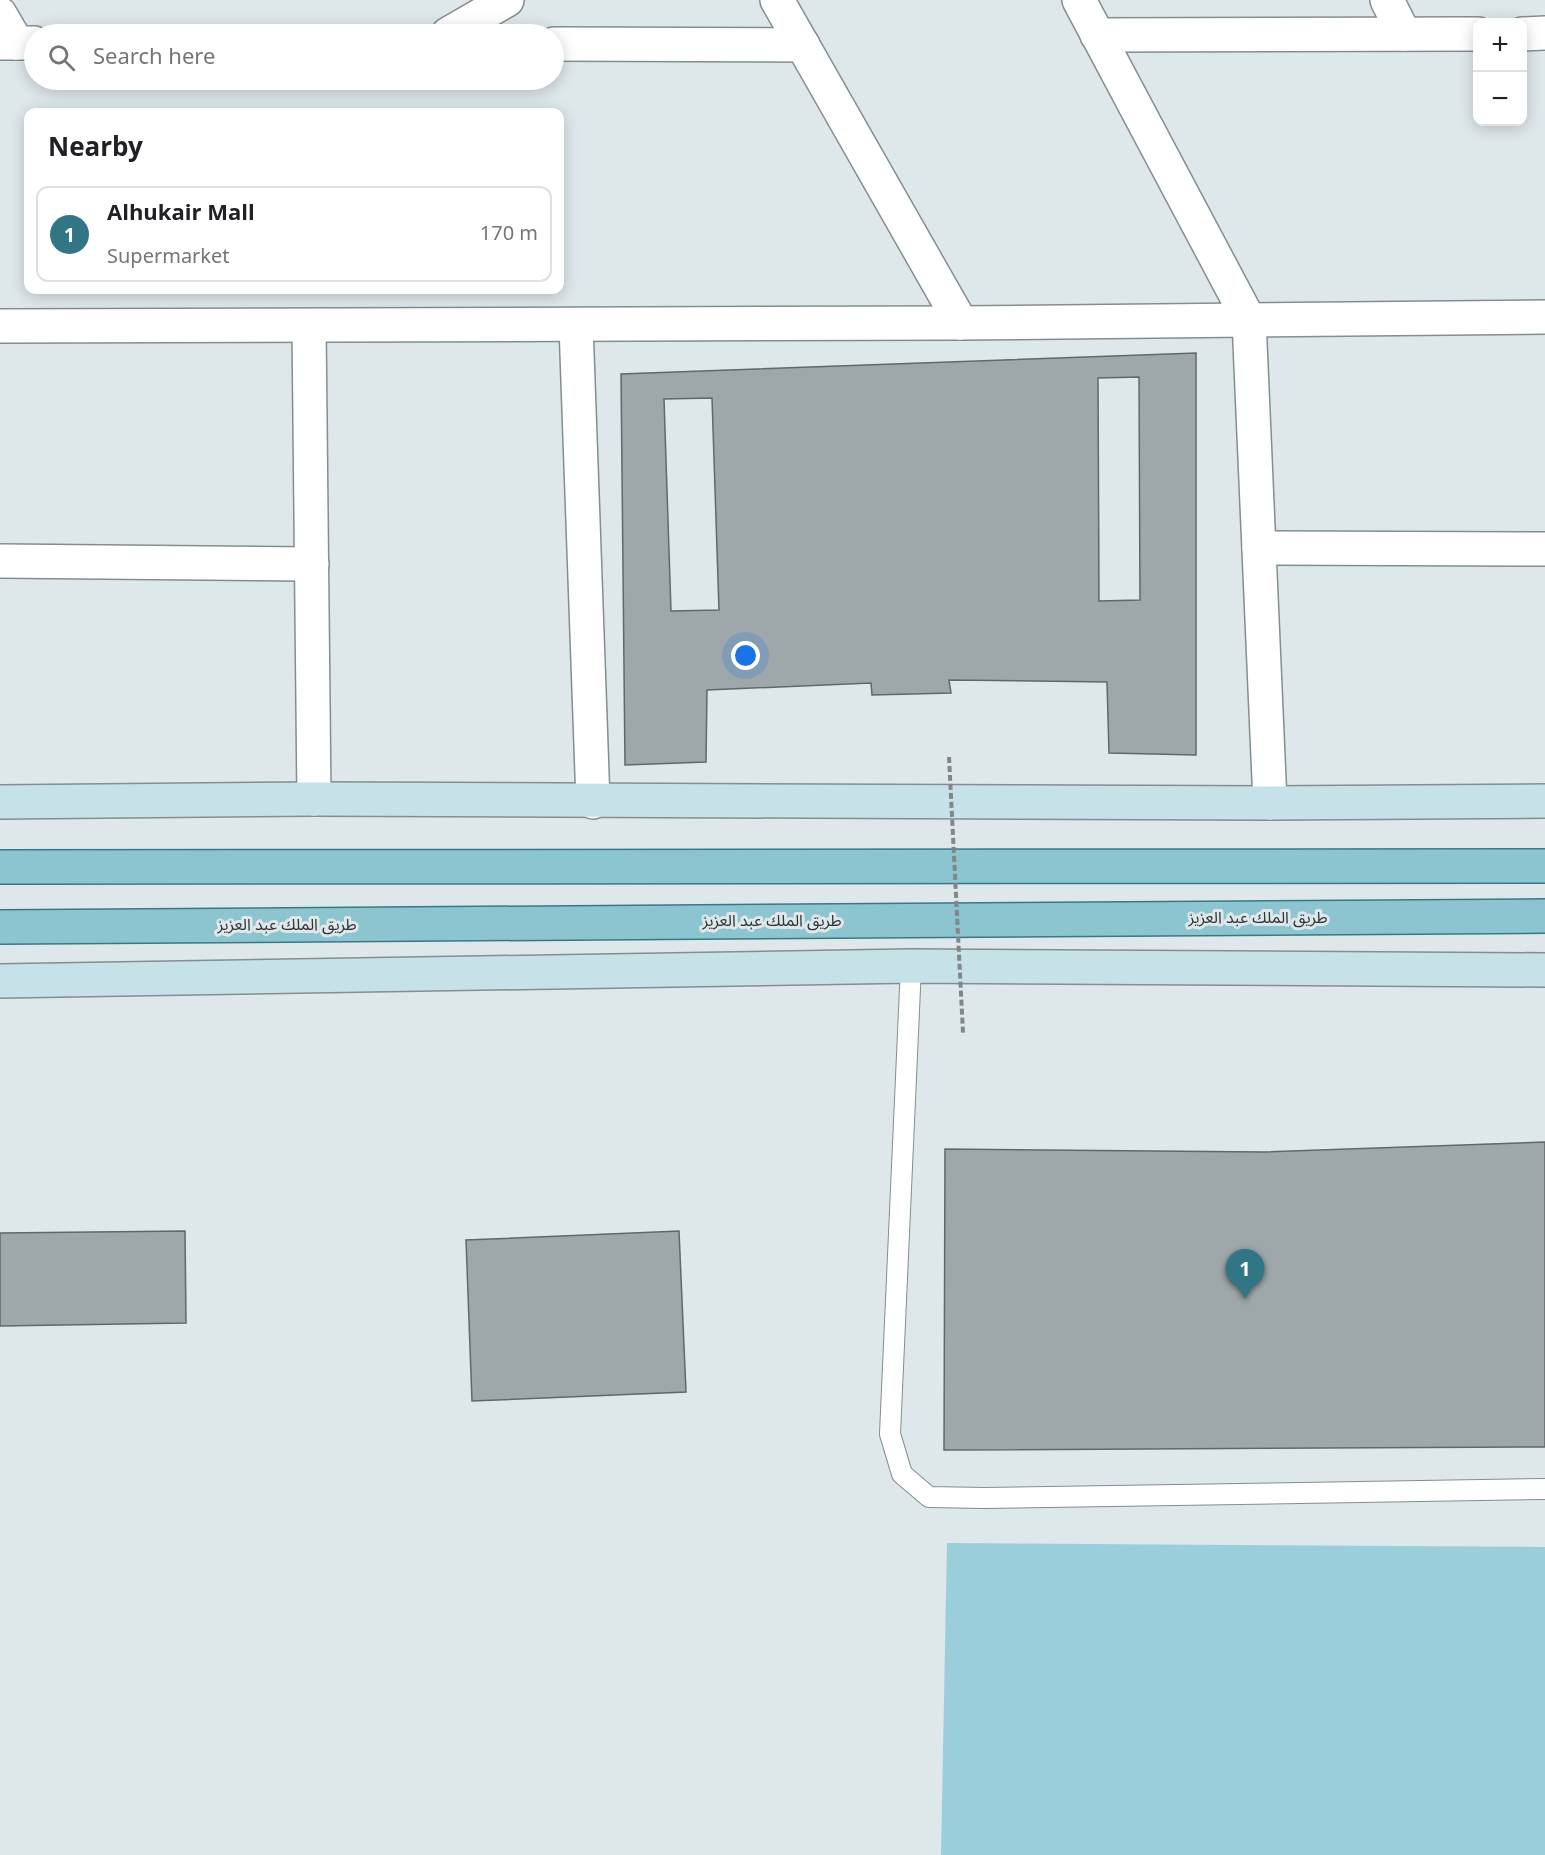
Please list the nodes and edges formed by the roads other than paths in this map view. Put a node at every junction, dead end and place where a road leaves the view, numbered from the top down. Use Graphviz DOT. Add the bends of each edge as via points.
graph roads {
  1 [pos="507,0"];
  2 [pos="777,0"];
  3 [pos="1079,0"];
  4 [pos="1387,0"];
  5 [pos="0,14"];
  6 [pos="465,24"];
  7 [pos="1545,33"];
  8 [pos="1404,34"];
  9 [pos="1473,34"];
  10 [pos="1527,34"];
  11 [pos="1097,35"];
  12 [pos="17,43"];
  13 [pos="564,44"];
  14 [pos="803,45"];
  15 [pos="1545,317"];
  16 [pos="1249,320"];
  17 [pos="962,323"];
  18 [pos="576,325"];
  19 [pos="0,326"];
  20 [pos="309,326"];
  21 [pos="1259,548"];
  22 [pos="1545,549"];
  23 [pos="0,561"];
  24 [pos="312,564"];
  25 [pos="314,799"];
  26 [pos="1545,801"];
  27 [pos="0,802"];
  28 [pos="593,802"];
  29 [pos="1270,803"];
  30 [pos="1545,866"];
  31 [pos="0,867"];
  32 [pos="1545,916"];
  33 [pos="0,927"];
  34 [pos="911,966"];
  35 [pos="1545,970"];
  36 [pos="0,981"];
  37 [pos="1545,1489"];
  1 -- 6 [label="street"];
  2 -- 14 [label="street"];
  3 -- 11 [label="street"];
  4 -- 8 [label="street"];
  5 -- 12 [label="street"];
  7 -- 10 [label="street"];
  8 -- 9 [label="street"];
  8 -- 11 [label="street"];
  11 -- 16 [label="street"];
  13 -- 14 [label="street"];
  14 -- 17 [label="street"];
  15 -- 16 [label="street"];
  16 -- 17 [label="street"];
  16 -- 21 [label="street"];
  17 -- 18 [label="street"];
  18 -- 20 [label="street"];
  18 -- 28 [label="street"];
  19 -- 20 [label="street"];
  20 -- 24 [label="street"];
  21 -- 22 [label="street"];
  21 -- 29 [label="street"];
  23 -- 24 [label="street"];
  24 -- 25 [label="street"];
  25 -- 27 [label="street"];
  25 -- 28 [label="street"];
  26 -- 29 [label="street"];
  28 -- 29 [label="street"];
  30 -- 31 [label="main road"];
  32 -- 33 [label="main road, طريق الملك عبد العزيز"];
  34 -- 35 [label="street"];
  34 -- 36 [label="street"];
  34 -- 37 [label="lane" via="890,1434 902,1473 929,1497"];
}
